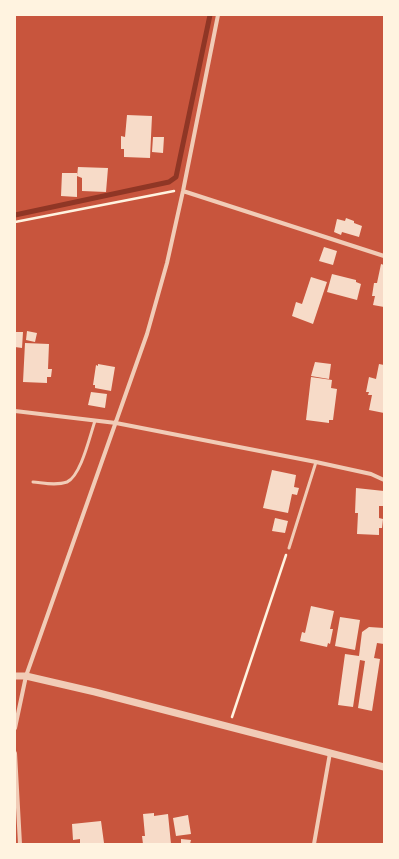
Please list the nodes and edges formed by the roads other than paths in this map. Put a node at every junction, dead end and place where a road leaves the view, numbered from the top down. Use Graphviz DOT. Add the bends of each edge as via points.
graph roads {
  1 [pos="218,15"];
  2 [pos="183,192"];
  3 [pos="384,256"];
  4 [pos="15,411"];
  5 [pos="95,421"];
  6 [pos="116,424"];
  7 [pos="316,462"];
  8 [pos="384,480"];
  9 [pos="33,482"];
  10 [pos="289,548"];
  11 [pos="15,676"];
  12 [pos="26,676"];
  13 [pos="15,728"];
  14 [pos="15,753"];
  15 [pos="330,753"];
  16 [pos="384,767"];
  17 [pos="20,844"];
  18 [pos="314,844"];
  1 -- 2 [label="street"];
  2 -- 3 [label="street"];
  2 -- 6 [label="street" via="147,334"];
  4 -- 5 [label="street"];
  5 -- 6 [label="street"];
  5 -- 9 [label="lane" via="85,453 75,474 68,481 58,484"];
  6 -- 7 [label="street"];
  6 -- 12 [label="street"];
  7 -- 8 [label="street" via="370,474"];
  7 -- 10 [label="lane"];
  11 -- 12 [label="street"];
  12 -- 13 [label="street"];
  12 -- 15 [label="street"];
  14 -- 17 [label="street"];
  15 -- 16 [label="street"];
  15 -- 18 [label="street"];
}
